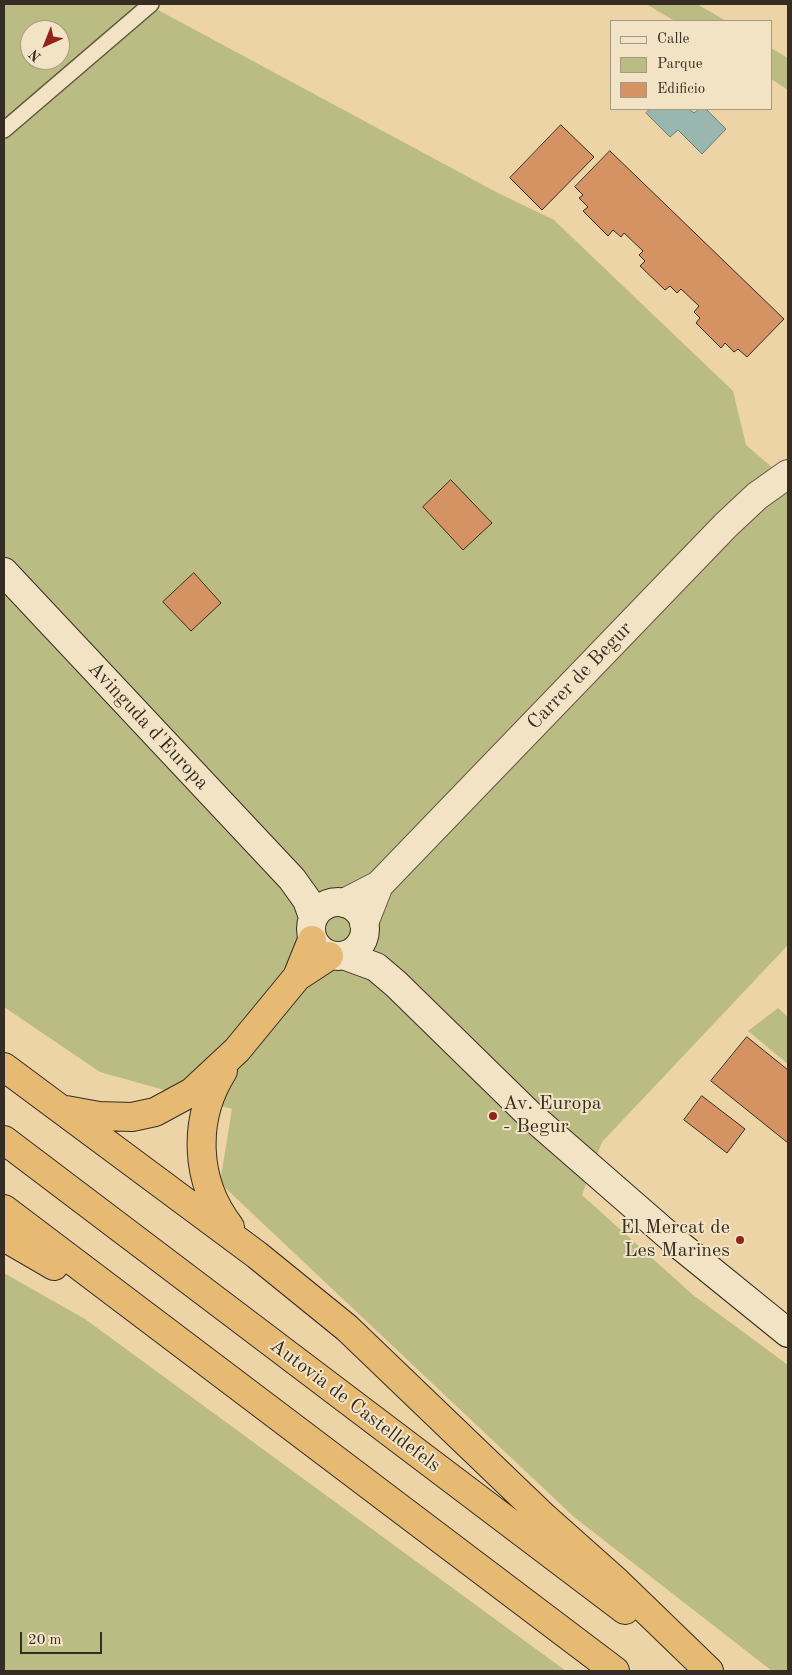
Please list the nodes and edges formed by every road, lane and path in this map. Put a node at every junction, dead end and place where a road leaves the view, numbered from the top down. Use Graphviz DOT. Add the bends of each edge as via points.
graph roads {
  1 [pos="151,4"];
  2 [pos="4,130"];
  3 [pos="788,474"];
  4 [pos="4,572"];
  5 [pos="379,885"];
  6 [pos="365,928"];
  7 [pos="329,929"];
  8 [pos="396,984"];
  9 [pos="236,1050"];
  10 [pos="4,1067"];
  11 [pos="62,1109"];
  12 [pos="4,1140"];
  13 [pos="4,1209"];
  14 [pos="4,1237"];
  15 [pos="257,1255"];
  16 [pos="161,1329"];
  17 [pos="788,1333"];
  18 [pos="615,1671"];
  19 [pos="706,1671"];
  20 [pos="710,1671"];
  1 -- 2 [label="lane"];
  3 -- 5 [label="street, Carrer de Begur" via="757,496 726,525"];
  4 -- 7 [label="street, Avinguda d'Europa" via="292,879"];
  5 -- 6 [label="street, Carrer de Begur"];
  5 -- 7 [label="street, Carrer de Begur"];
  6 -- 7 [label="street, Avinguda d'Europa" via="357,910"];
  6 -- 7 [label="street, Carrer de Begur" via="358,948"];
  6 -- 8 [label="street, Avinguda d'Europa" via="370,946"];
  7 -- 8 [label="street, Avinguda d'Europa"];
  7 -- 9 [label="highway" via="297,977"];
  8 -- 17 [label="street, Avinguda d'Europa" via="529,1114"];
  9 -- 11 [label="highway" via="192,1092 155,1112 99,1116"];
  9 -- 15 [label="highway" via="206,1106 201,1149 207,1188 219,1214"];
  10 -- 11 [label="highway"];
  11 -- 15 [label="highway"];
  12 -- 19 [label="highway, Autovia de Castelldefels"];
  13 -- 16 [label="highway"];
  14 -- 16 [label="highway"];
  15 -- 20 [label="highway" via="347,1328"];
  16 -- 18 [label="highway"];
}
